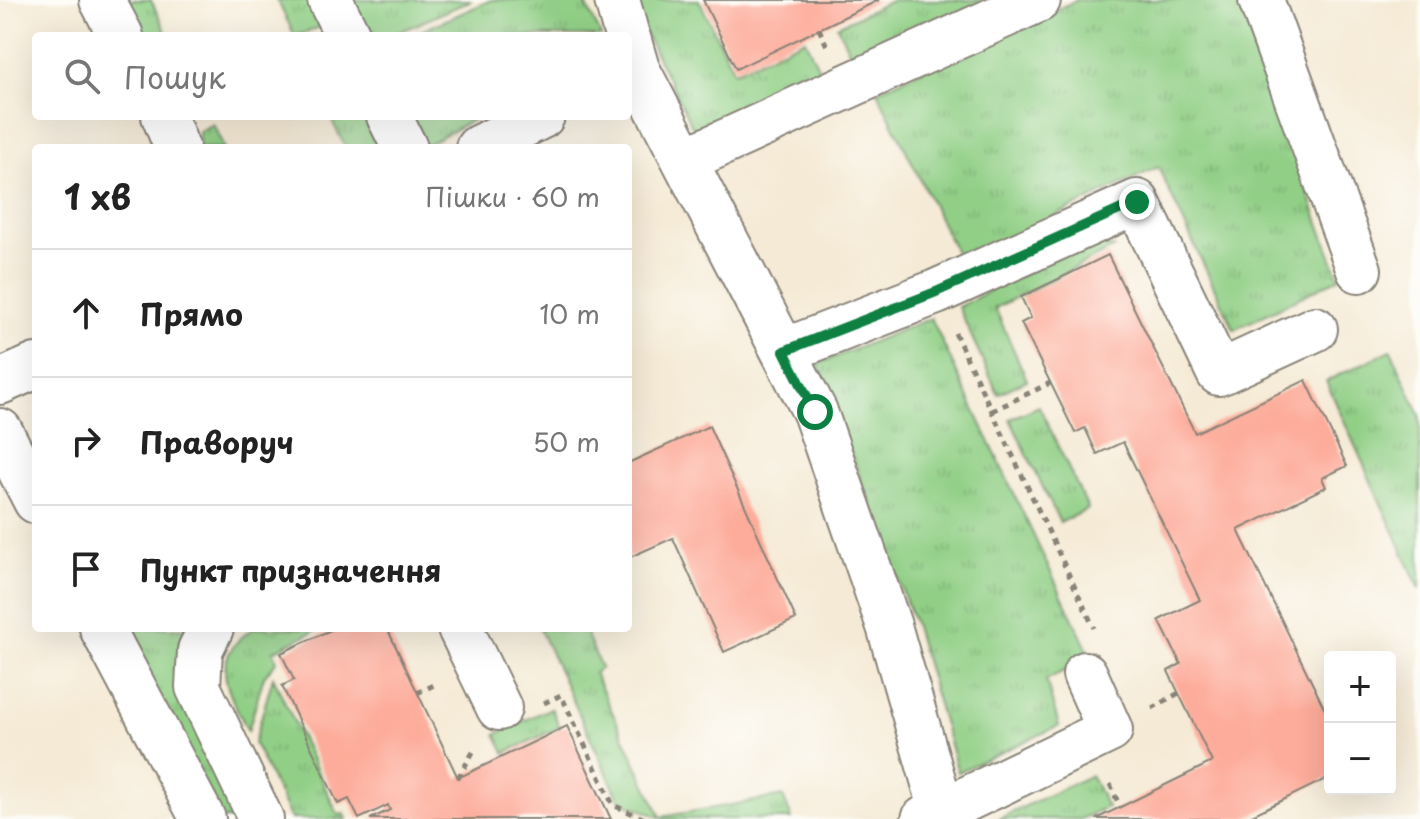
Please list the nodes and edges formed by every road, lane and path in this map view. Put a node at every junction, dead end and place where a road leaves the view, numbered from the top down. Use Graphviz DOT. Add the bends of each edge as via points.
graph roads {
  1 [pos="102,0"];
  2 [pos="330,0"];
  3 [pos="617,0"];
  4 [pos="1038,0"];
  5 [pos="1261,0"];
  6 [pos="119,32"];
  7 [pos="346,32"];
  8 [pos="625,32"];
  9 [pos="632,58"];
  10 [pos="166,120"];
  11 [pos="391,120"];
  12 [pos="534,120"];
  13 [pos="175,144"];
  14 [pos="403,144"];
  15 [pos="486,144"];
  16 [pos="685,160"];
  17 [pos="1359,270"];
  18 [pos="936,292"];
  19 [pos="1315,329"];
  20 [pos="784,351"];
  21 [pos="32,368"];
  22 [pos="0,382"];
  23 [pos="1050,383"];
  24 [pos="992,411"];
  25 [pos="0,431"];
  26 [pos="32,493"];
  27 [pos="104,632"];
  28 [pos="209,632"];
  29 [pos="462,632"];
  30 [pos="1085,674"];
  31 [pos="499,708"];
  32 [pos="933,815"];
  33 [pos="203,819"];
  34 [pos="261,819"];
  1 -- 6 [label="street"];
  2 -- 7 [label="street"];
  3 -- 8 [label="street"];
  4 -- 16 [label="street"];
  5 -- 17 [label="street"];
  9 -- 16 [label="street"];
  10 -- 13 [label="street"];
  11 -- 14 [label="street"];
  12 -- 15 [label="street"];
  16 -- 20 [label="street"];
  18 -- 19 [label="street" via="1137,202 1219,373"];
  18 -- 20 [label="street"];
  18 -- 24 [label="path"];
  20 -- 32 [label="street" via="815,412 880,597"];
  21 -- 22 [label="street"];
  23 -- 24 [label="path"];
  24 -- 30 [label="path" via="1109,662"];
  25 -- 26 [label="street"];
  27 -- 33 [label="street"];
  28 -- 34 [label="street" via="200,650 198,687"];
  29 -- 31 [label="street"];
  30 -- 32 [label="street" via="1110,730"];
}
